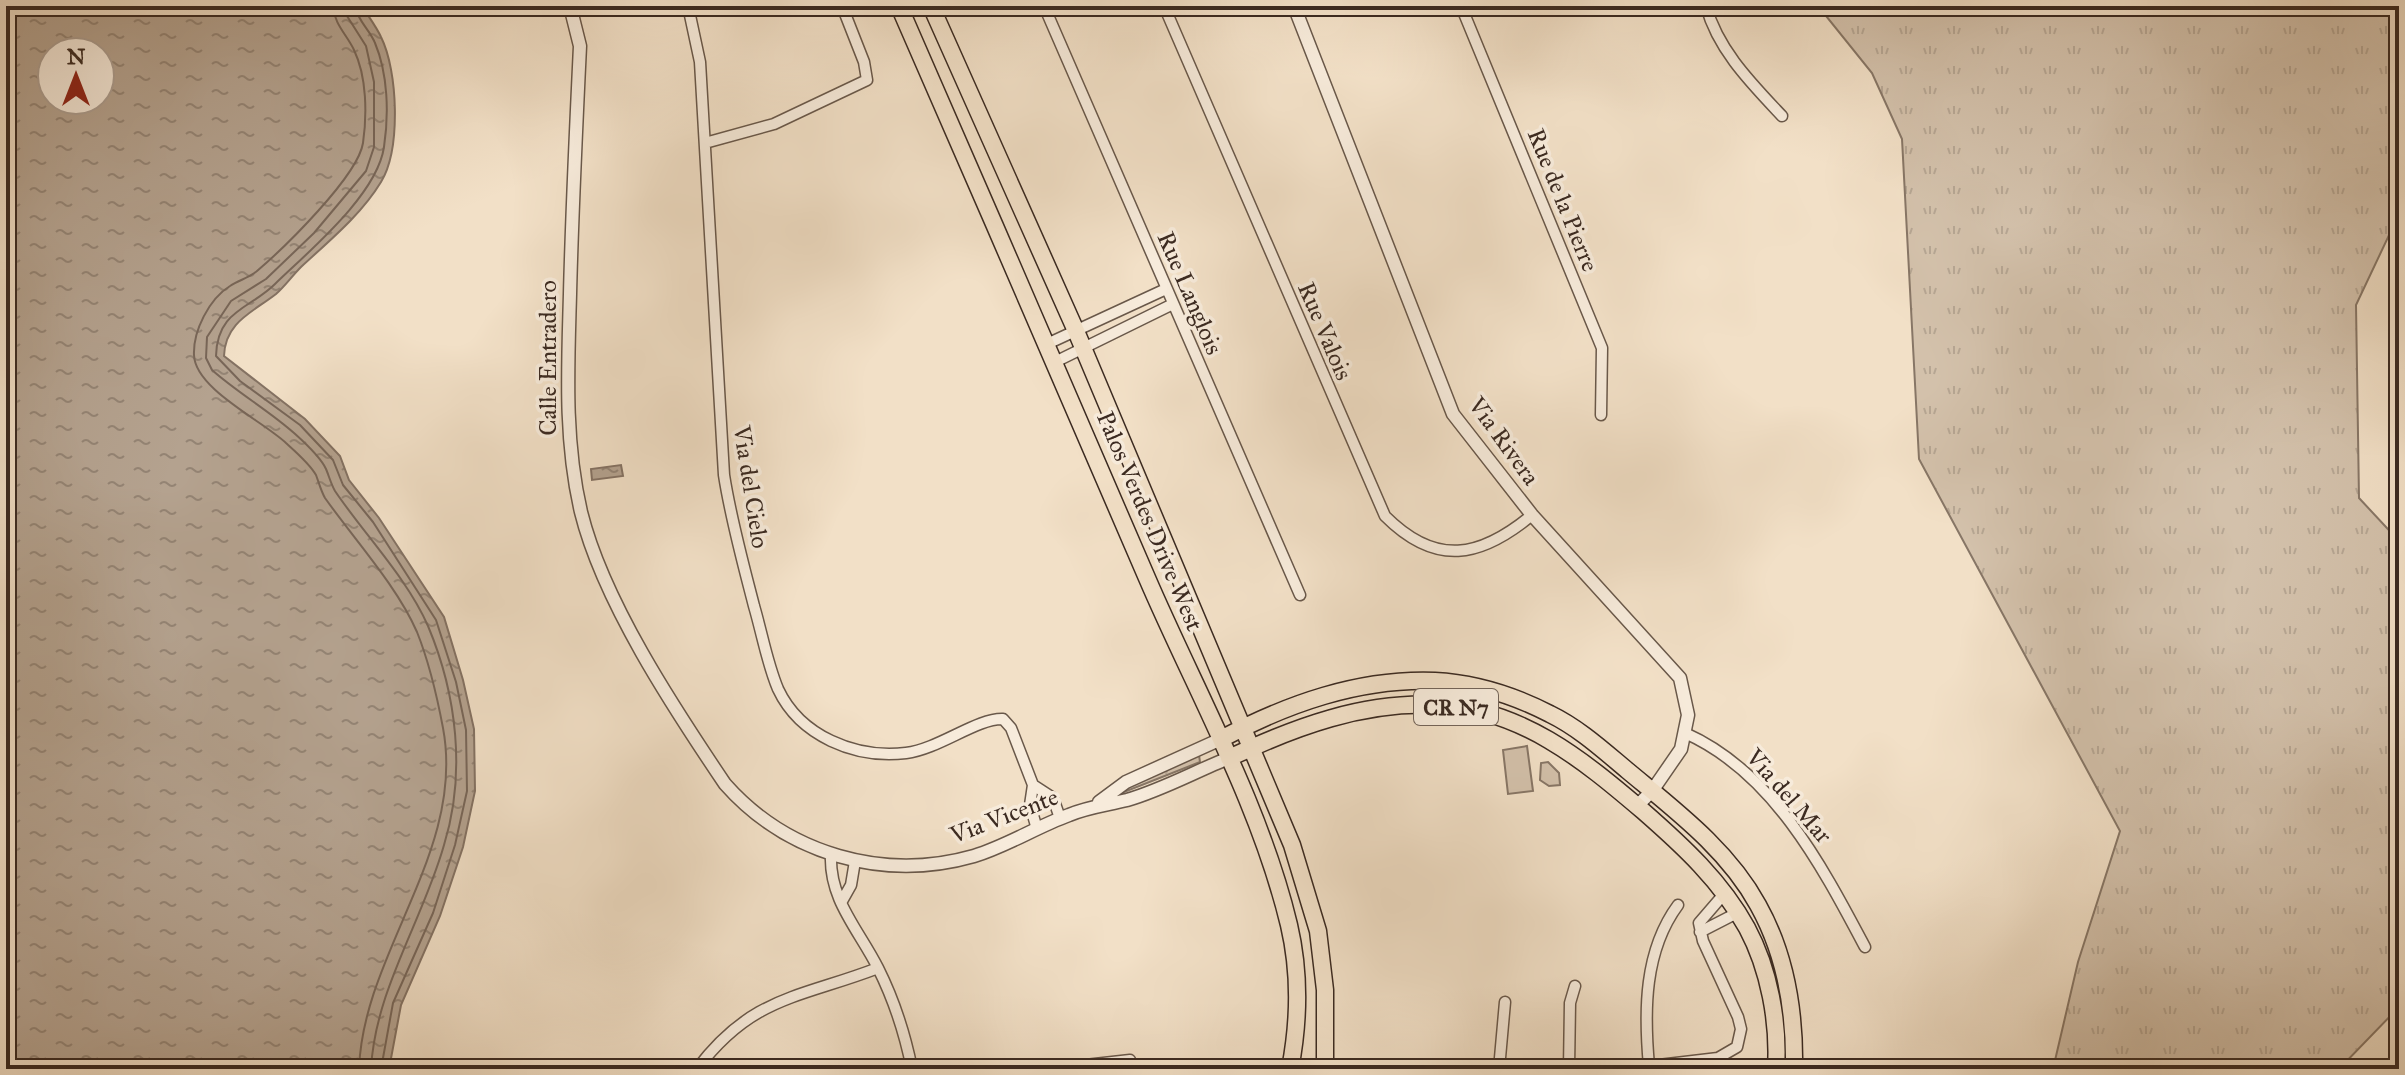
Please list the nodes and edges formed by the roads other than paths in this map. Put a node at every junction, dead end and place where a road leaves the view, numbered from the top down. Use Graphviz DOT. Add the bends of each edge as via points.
graph roads {
  1 [pos="570,6"];
  2 [pos="688,6"];
  3 [pos="842,6"];
  4 [pos="899,6"];
  5 [pos="931,6"];
  6 [pos="1044,6"];
  7 [pos="1164,6"];
  8 [pos="1294,6"];
  9 [pos="1461,6"];
  10 [pos="1706,6"];
  11 [pos="1782,116"];
  12 [pos="705,143"];
  13 [pos="1166,289"];
  14 [pos="1173,304"];
  15 [pos="1076,331"];
  16 [pos="1047,344"];
  17 [pos="1083,347"];
  18 [pos="1055,362"];
  19 [pos="1601,415"];
  20 [pos="1532,515"];
  21 [pos="1300,595"];
  22 [pos="1483,712"];
  23 [pos="1565,722"];
  24 [pos="1243,727"];
  25 [pos="1685,733"];
  26 [pos="1221,739"];
  27 [pos="1252,747"];
  28 [pos="1229,758"];
  29 [pos="1033,785"];
  30 [pos="1652,791"];
  31 [pos="1096,804"];
  32 [pos="1637,806"];
  33 [pos="1060,818"];
  34 [pos="1037,829"];
  35 [pos="831,855"];
  36 [pos="855,861"];
  37 [pos="842,901"];
  38 [pos="1726,904"];
  39 [pos="1678,905"];
  40 [pos="1700,932"];
  41 [pos="1773,938"];
  42 [pos="1865,947"];
  43 [pos="878,968"];
  44 [pos="1575,986"];
  45 [pos="1505,1002"];
  46 [pos="1130,1060"];
  47 [pos="1649,1066"];
  48 [pos="697,1069"];
  49 [pos="912,1069"];
  50 [pos="1050,1069"];
  51 [pos="1290,1069"];
  52 [pos="1325,1069"];
  53 [pos="1499,1069"];
  54 [pos="1569,1069"];
  55 [pos="1625,1069"];
  56 [pos="1776,1069"];
  57 [pos="1794,1069"];
  1 -- 35 [label="street, Calle Entradero" via="580,46 566,393 581,513 607,582 637,639 725,784 770,826"];
  2 -- 12 [label="street, Via del Cielo" via="700,62"];
  3 -- 12 [label="street" via="867,80 774,124"];
  4 -- 16 [label="main road, Palos Verdes Drive West"];
  5 -- 15 [label="main road, Palos Verdes Drive West"];
  6 -- 13 [label="street, Rue Langlois"];
  7 -- 20 [label="street, Rue Valois" via="1385,516 1404,536 1455,552 1491,545"];
  8 -- 20 [label="street, Via Rivera" via="1453,414"];
  9 -- 19 [label="street, Rue de la Pierre" via="1602,348"];
  10 -- 11 [label="street" via="1738,68"];
  12 -- 29 [label="street, Via del Cielo" via="724,475 732,523 778,688 801,721 831,742 869,753 907,753 952,740 990,718 1003,719"];
  13 -- 14 [label="street, Rue Langlois"];
  13 -- 15 [label="street"];
  14 -- 17 [label="street"];
  14 -- 21 [label="street, Rue Langlois"];
  15 -- 16 [label="street"];
  15 -- 17 [label="main road, Palos Verdes Drive West"];
  16 -- 18 [label="main road, Palos Verdes Drive West"];
  17 -- 18 [label="street"];
  17 -- 24 [label="main road, Palos Verdes Drive West"];
  18 -- 26 [label="main road, Palos Verdes Drive West"];
  20 -- 25 [label="street, Via Rivera" via="1680,678 1687,704"];
  22 -- 23 [label="main road" via="1500,705 1549,723"];
  22 -- 27 [label="main road, CR N7" via="1384,705"];
  22 -- 32 [label="main road, CR N7" via="1547,736"];
  23 -- 24 [label="main road, CR N7" via="1478,688 1399,681 1328,693"];
  23 -- 30 [label="main road, CR N7"];
  24 -- 26 [label="main road, CR N7"];
  24 -- 27 [label="main road, Palos Verdes Drive West"];
  25 -- 30 [label="street, Via Rivera" via="1675,760"];
  25 -- 42 [label="street, Via del Mar" via="1723,751 1802,834"];
  26 -- 28 [label="main road, Palos Verdes Drive West"];
  26 -- 31 [label="street, Via Vicente" via="1126,782"];
  27 -- 28 [label="main road, CR N7"];
  27 -- 52 [label="main road, Palos Verdes Drive West" via="1292,845 1318,931 1325,990"];
  28 -- 31 [label="street, Via Vicente" via="1128,799"];
  28 -- 51 [label="main road, Palos Verdes Drive West" via="1274,873 1292,938 1298,992"];
  29 -- 33 [label="street, Via del Cielo" via="1053,798"];
  29 -- 34 [label="street, Via del Cielo" via="1030,805"];
  30 -- 32 [label="street, Via Rivera"];
  30 -- 41 [label="main road, CR N7" via="1740,875"];
  31 -- 33 [label="street, Via Vicente"];
  32 -- 38 [label="main road, CR N7" via="1687,850"];
  33 -- 34 [label="street, Via Vicente"];
  34 -- 36 [label="street, Via Vicente" via="974,856 942,863"];
  35 -- 36 [label="street, Via Vicente"];
  35 -- 37 [label="street" via="830,880"];
  36 -- 37 [label="street"];
  37 -- 43 [label="street"];
  38 -- 40 [label="street"];
  38 -- 40 [label="street" via="1702,917"];
  38 -- 41 [label="main road" via="1761,919"];
  38 -- 56 [label="main road, CR N7" via="1760,959 1771,995"];
  39 -- 47 [label="street" via="1668,918 1649,982"];
  40 -- 47 [label="street" via="1738,1017 1740,1039 1729,1055"];
  41 -- 57 [label="main road, CR N7" via="1791,1004"];
  43 -- 48 [label="street" via="770,1004 723,1039"];
  43 -- 49 [label="street"];
  44 -- 54 [label="street"];
  45 -- 53 [label="street"];
  46 -- 50 [label="street"];
  47 -- 55 [label="street"];
}
